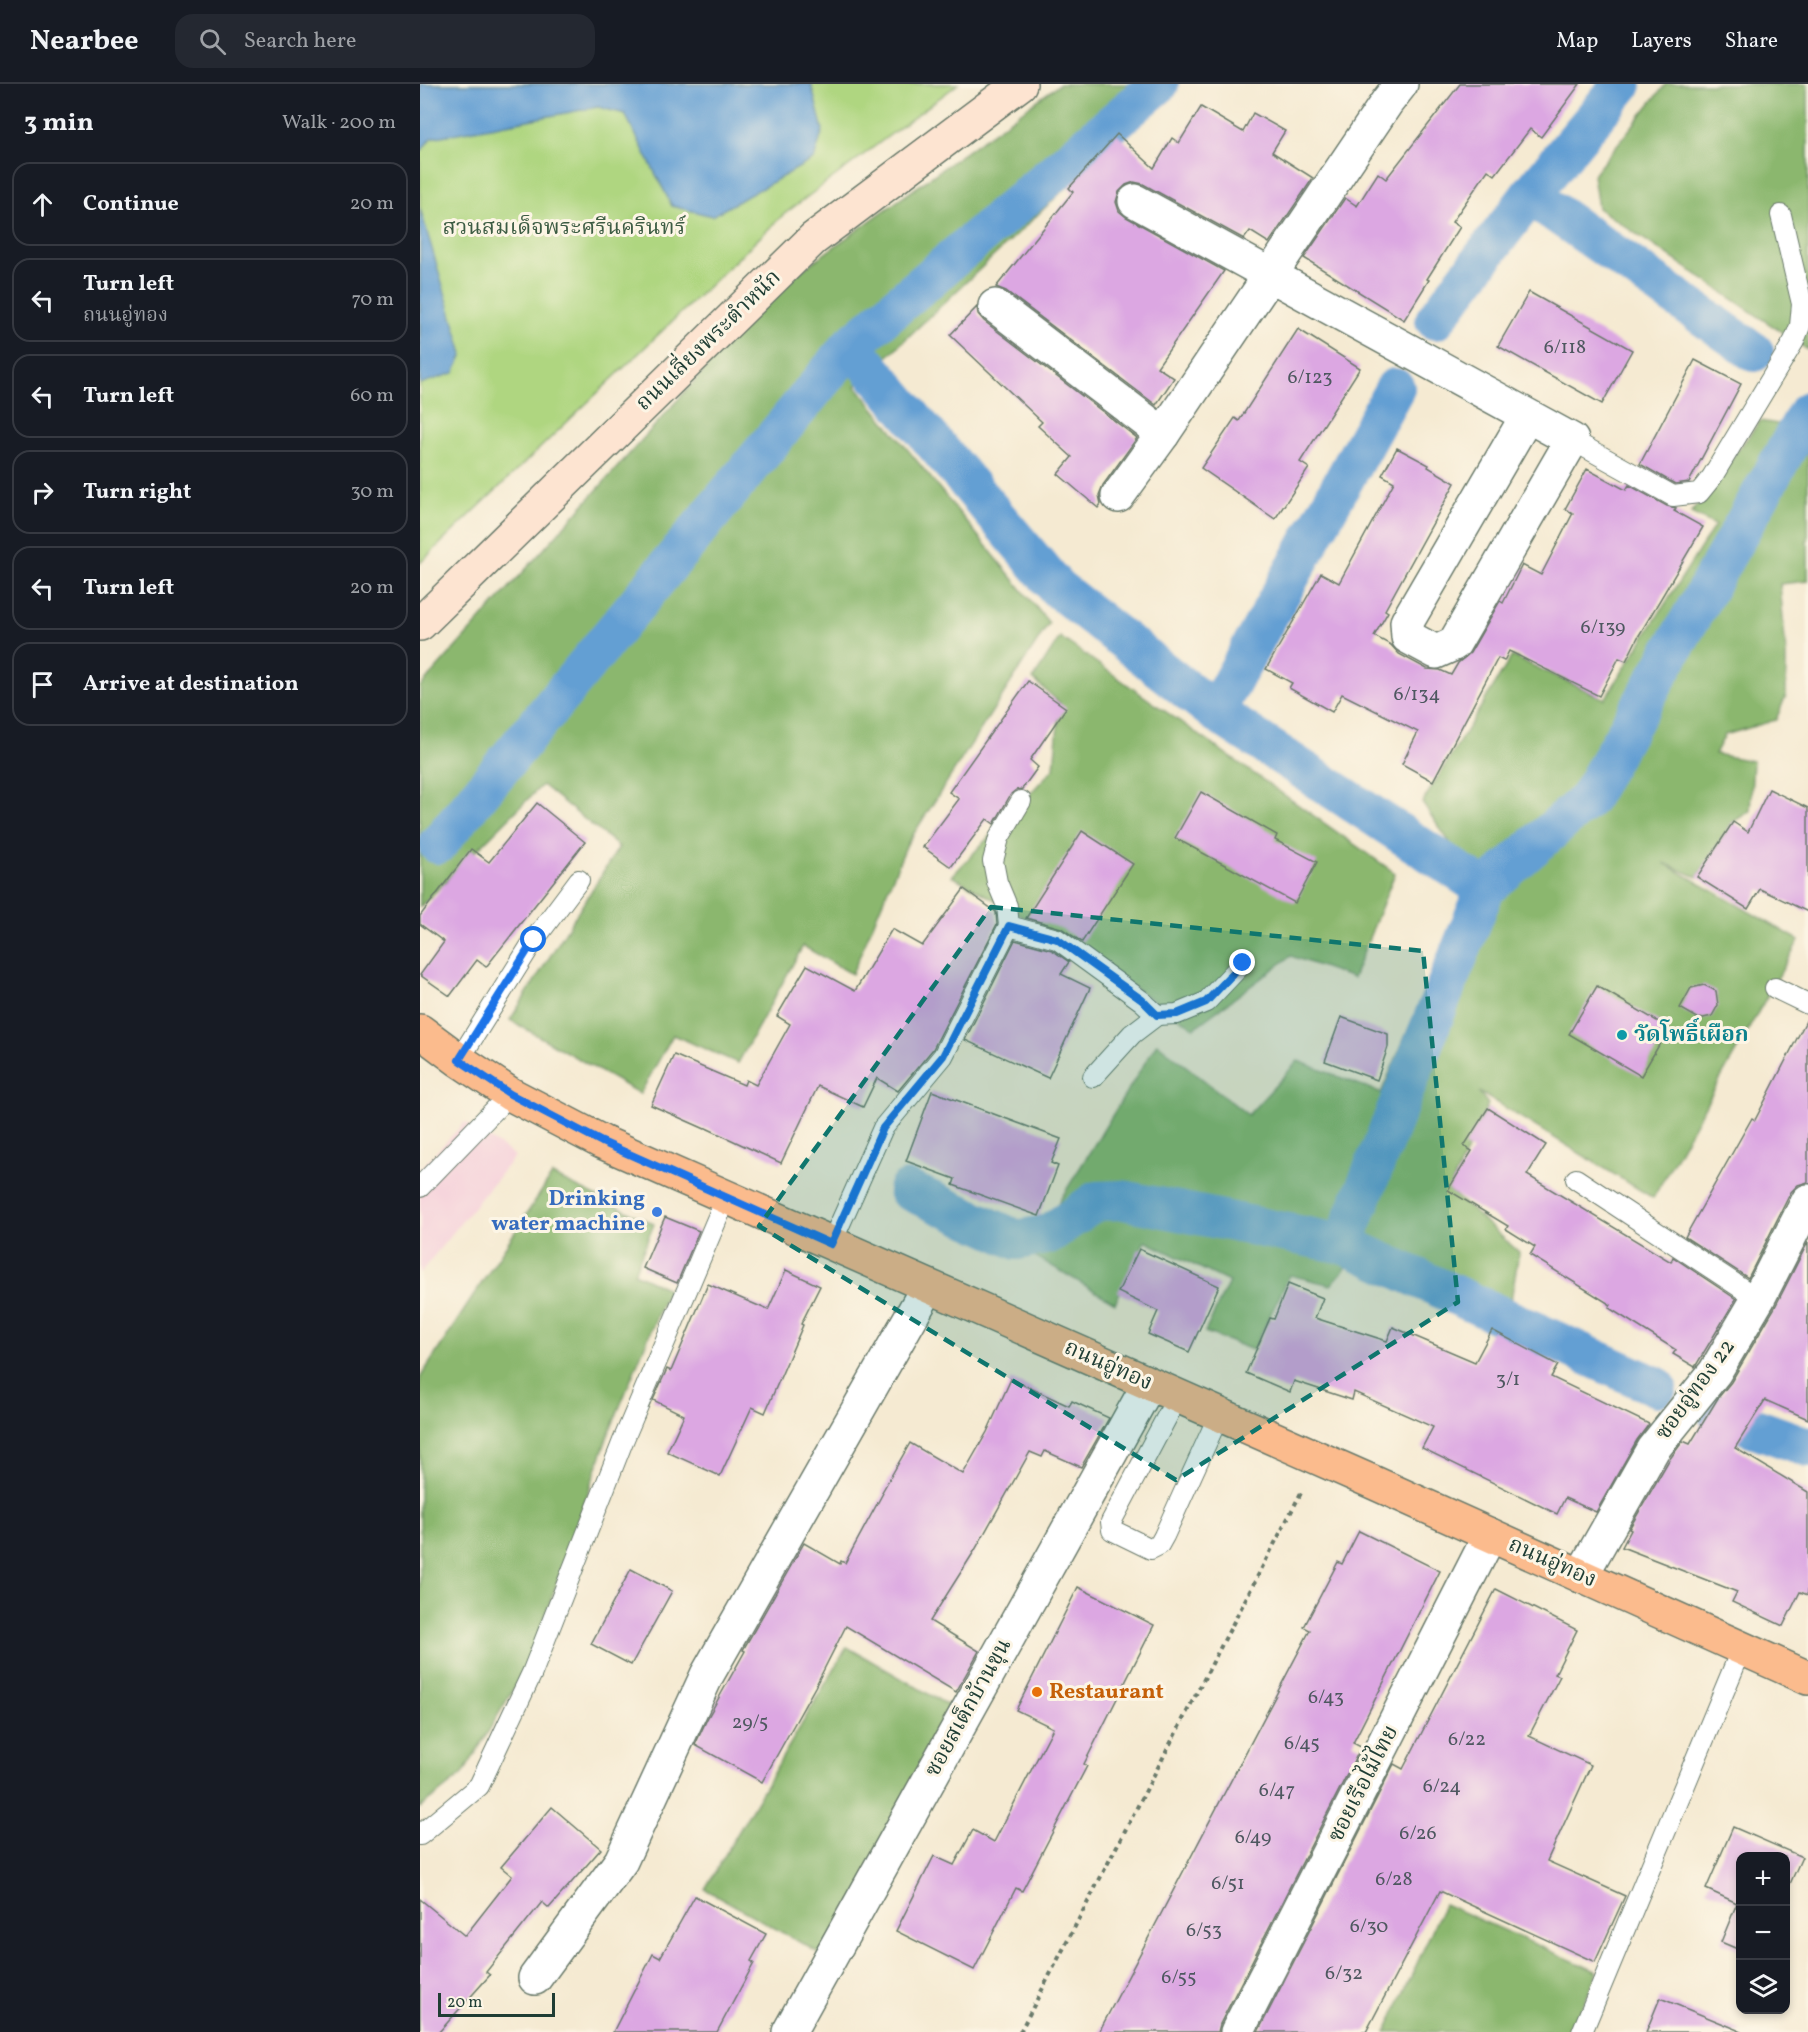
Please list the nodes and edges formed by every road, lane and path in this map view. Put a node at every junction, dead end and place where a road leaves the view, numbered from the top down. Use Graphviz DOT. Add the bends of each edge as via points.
graph roads {
  1 [pos="1020,84"];
  2 [pos="1401,84"];
  3 [pos="1135,201"];
  4 [pos="1781,215"];
  5 [pos="1271,275"];
  6 [pos="995,306"];
  7 [pos="1527,416"];
  8 [pos="1163,434"];
  9 [pos="1572,440"];
  10 [pos="1118,496"];
  11 [pos="420,624"];
  12 [pos="1021,801"];
  13 [pos="579,880"];
  14 [pos="1009,926"];
  15 [pos="1243,963"];
  16 [pos="1775,988"];
  17 [pos="1808,1004"];
  18 [pos="1157,1015"];
  19 [pos="420,1031"];
  20 [pos="459,1060"];
  21 [pos="1093,1077"];
  22 [pos="510,1094"];
  23 [pos="1576,1179"];
  24 [pos="420,1187"];
  25 [pos="726,1198"];
  26 [pos="1808,1201"];
  27 [pos="831,1244"];
  28 [pos="928,1287"];
  29 [pos="1758,1299"];
  30 [pos="1163,1390"];
  31 [pos="1219,1415"];
  32 [pos="1318,1459"];
  33 [pos="1490,1535"];
  34 [pos="1581,1576"];
  35 [pos="1742,1648"];
  36 [pos="1808,1678"];
  37 [pos="420,1835"];
  38 [pos="535,1978"];
  39 [pos="789,2032"];
  40 [pos="1020,2032"];
  41 [pos="1238,2032"];
  42 [pos="1582,2032"];
  1 -- 11 [label="street, ถนนเลี่ยงพระตำหนัก" via="813,239"];
  2 -- 5 [label="street"];
  3 -- 5 [label="street"];
  4 -- 9 [label="lane" via="1802,304 1800,326 1699,493 1672,496"];
  5 -- 7 [label="street"];
  5 -- 8 [label="street"];
  6 -- 8 [label="street"];
  7 -- 9 [label="street"];
  7 -- 9 [label="street" via="1407,622 1408,637 1436,652 1454,644"];
  8 -- 10 [label="street"];
  12 -- 14 [label="lane" via="999,838 993,861"];
  13 -- 20 [label="lane" via="534,940"];
  14 -- 18 [label="lane" via="1057,939"];
  14 -- 27 [label="lane" via="943,1056 883,1128"];
  15 -- 18 [label="lane" via="1206,1002 1177,1014"];
  16 -- 17 [label="lane"];
  18 -- 21 [label="lane" via="1132,1034"];
  19 -- 20 [label="main road, ถนนอู่ทอง"];
  20 -- 22 [label="main road, ถนนอู่ทอง"];
  22 -- 24 [label="lane"];
  22 -- 25 [label="main road, ถนนอู่ทอง" via="602,1142"];
  23 -- 29 [label="lane"];
  25 -- 27 [label="main road, ถนนอู่ทอง"];
  25 -- 37 [label="lane" via="623,1441 532,1673 479,1786"];
  26 -- 29 [label="street, ซอยอู่ทอง 22"];
  27 -- 28 [label="main road, ถนนอู่ทอง"];
  28 -- 30 [label="main road, ถนนอู่ทอง"];
  28 -- 38 [label="street" via="707,1675 621,1861"];
  29 -- 34 [label="street, ซอยอู่ทอง 22" via="1715,1372 1653,1449"];
  30 -- 31 [label="main road, ถนนอู่ทอง"];
  30 -- 31 [label="lane" via="1111,1522 1112,1530 1151,1549 1164,1536"];
  30 -- 39 [label="street, ซอยสเต็กบ้านขุน"];
  31 -- 32 [label="main road, ถนนอู่ทอง"];
  32 -- 33 [label="main road, ถนนอู่ทอง"];
  32 -- 40 [label="path"];
  33 -- 34 [label="main road, ถนนอู่ทอง"];
  33 -- 41 [label="street, ซอยเรือไม้ไทย"];
  34 -- 35 [label="main road, ถนนอู่ทอง"];
  35 -- 36 [label="main road, ถนนอู่ทอง"];
  35 -- 42 [label="lane"];
}
